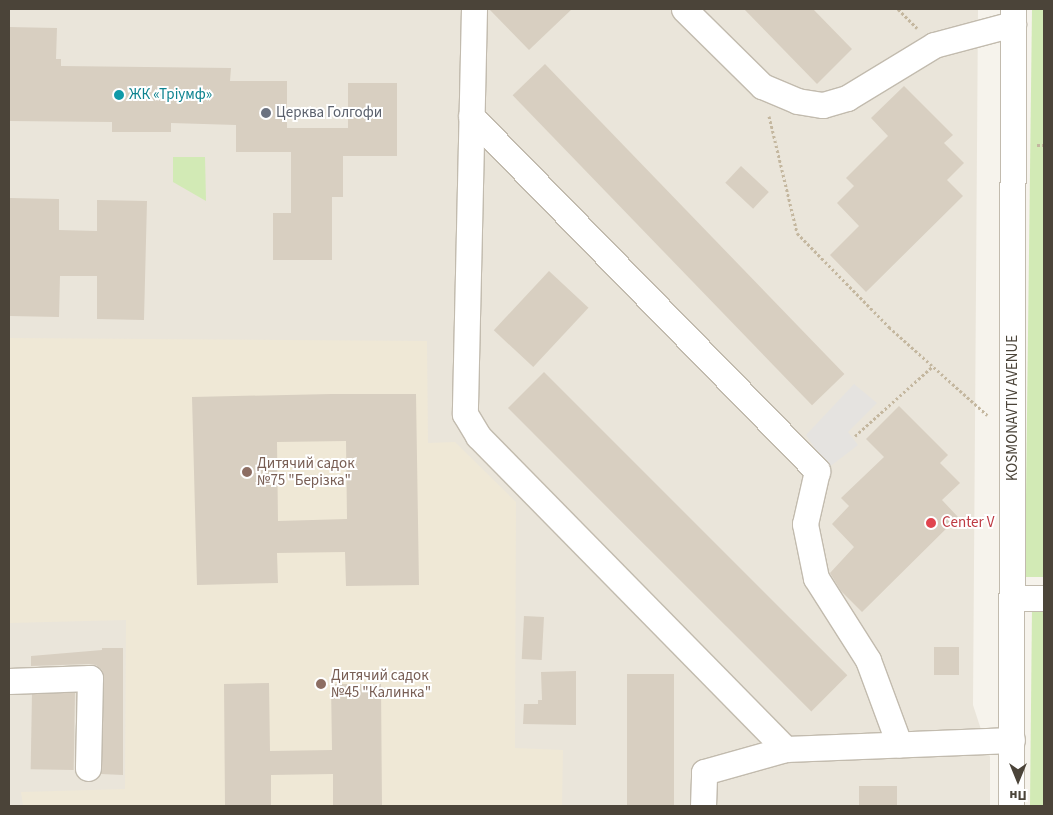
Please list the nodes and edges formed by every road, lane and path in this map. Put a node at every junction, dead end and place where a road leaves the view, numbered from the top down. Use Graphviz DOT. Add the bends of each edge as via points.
graph roads {
  1 [pos="474,9"];
  2 [pos="684,9"];
  3 [pos="1013,16"];
  4 [pos="762,86"];
  5 [pos="471,116"];
  6 [pos="933,366"];
  7 [pos="990,417"];
  8 [pos="855,436"];
  9 [pos="1012,598"];
  10 [pos="1044,598"];
  11 [pos="9,681"];
  12 [pos="1012,740"];
  13 [pos="899,744"];
  14 [pos="786,749"];
  15 [pos="88,768"];
  16 [pos="703,806"];
  17 [pos="1011,806"];
  1 -- 5 [label="street"];
  2 -- 4 [label="street"];
  3 -- 4 [label="street" via="934,45 848,98 823,105 797,101"];
  3 -- 9 [label="street, KOSMONAVTIV AVENUE"];
  4 -- 6 [label="path" via="797,233"];
  5 -- 13 [label="street" via="817,472 804,524 816,578 868,660"];
  5 -- 14 [label="street" via="465,414 478,436"];
  6 -- 7 [label="path"];
  6 -- 8 [label="path"];
  9 -- 10 [label="street"];
  9 -- 12 [label="street, KOSMONAVTIV AVENUE"];
  11 -- 15 [label="street" via="90,678"];
  12 -- 13 [label="street"];
  12 -- 17 [label="street, KOSMONAVTIV AVENUE"];
  13 -- 14 [label="street"];
  14 -- 16 [label="street" via="704,772"];
}
